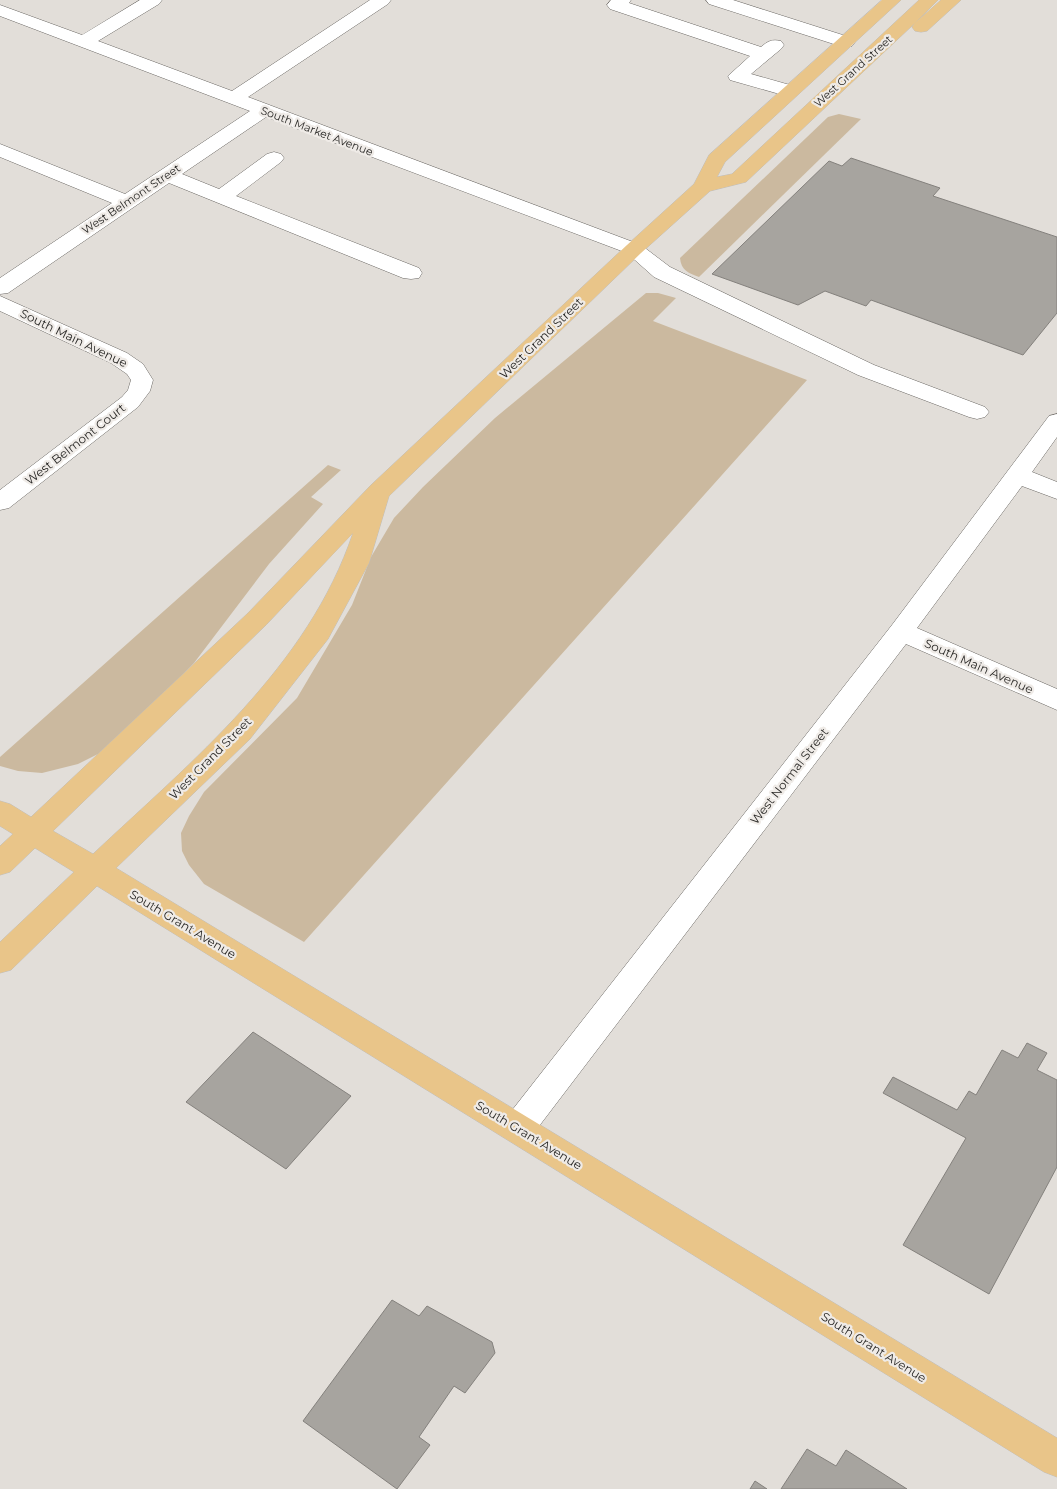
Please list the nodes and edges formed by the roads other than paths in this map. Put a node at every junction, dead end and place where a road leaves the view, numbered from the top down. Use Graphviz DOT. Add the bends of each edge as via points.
graph roads {
  1 [pos="153,0"];
  2 [pos="382,0"];
  3 [pos="622,0"];
  4 [pos="715,0"];
  5 [pos="889,0"];
  6 [pos="929,0"];
  7 [pos="952,0"];
  8 [pos="0,10"];
  9 [pos="797,26"];
  10 [pos="893,35"];
  11 [pos="84,41"];
  12 [pos="846,42"];
  13 [pos="763,54"];
  14 [pos="790,91"];
  15 [pos="232,99"];
  16 [pos="262,110"];
  17 [pos="0,150"];
  18 [pos="274,158"];
  19 [pos="166,175"];
  20 [pos="703,187"];
  21 [pos="221,197"];
  22 [pos="126,202"];
  23 [pos="634,250"];
  24 [pos="411,273"];
  25 [pos="0,288"];
  26 [pos="0,303"];
  27 [pos="142,380"];
  28 [pos="977,412"];
  29 [pos="1057,421"];
  30 [pos="1017,475"];
  31 [pos="380,491"];
  32 [pos="1057,491"];
  33 [pos="0,502"];
  34 [pos="901,631"];
  35 [pos="1057,700"];
  36 [pos="0,812"];
  37 [pos="33,833"];
  38 [pos="0,864"];
  39 [pos="93,870"];
  40 [pos="0,961"];
  41 [pos="518,1128"];
  42 [pos="1057,1459"];
  1 -- 11 [label="street"];
  2 -- 15 [label="street"];
  3 -- 13 [label="street" via="616,5"];
  4 -- 9 [label="street"];
  5 -- 12 [label="main road, West Grand Street"];
  6 -- 10 [label="main road, West Grand Street"];
  7 -- 10 [label="main road" via="921,27"];
  8 -- 11 [label="street, South Market Avenue"];
  9 -- 12 [label="street"];
  9 -- 13 [label="street"];
  10 -- 20 [label="main road, West Grand Street" via="739,178"];
  11 -- 15 [label="street, South Market Avenue"];
  12 -- 14 [label="main road, West Grand Street"];
  13 -- 14 [label="street" via="737,76"];
  14 -- 20 [label="main road, West Grand Street" via="716,159"];
  15 -- 16 [label="street, South Market Avenue"];
  16 -- 19 [label="street, West Belmont Street"];
  16 -- 23 [label="street, South Market Avenue"];
  17 -- 22 [label="street"];
  18 -- 21 [label="street"];
  19 -- 21 [label="street"];
  19 -- 22 [label="street, West Belmont Street"];
  20 -- 23 [label="main road, West Grand Street"];
  21 -- 24 [label="street"];
  22 -- 25 [label="street, West Belmont Street"];
  23 -- 28 [label="street, South Market Avenue" via="662,272 866,370"];
  23 -- 31 [label="main road, West Grand Street"];
  26 -- 27 [label="street, South Main Avenue" via="119,358 134,368"];
  27 -- 33 [label="street, West Belmont Court" via="139,391 130,402"];
  29 -- 30 [label="street, West Normal Street"];
  30 -- 32 [label="street"];
  30 -- 34 [label="street, West Normal Street"];
  31 -- 37 [label="main road, West Grand Street" via="257,619"];
  31 -- 39 [label="main road, West Grand Street" via="356,563 319,633 240,732"];
  34 -- 35 [label="street, South Main Avenue"];
  34 -- 41 [label="street, West Normal Street"];
  36 -- 37 [label="main road, South Grant Avenue"];
  37 -- 38 [label="main road, West Grand Street"];
  37 -- 39 [label="main road, South Grant Avenue"];
  39 -- 40 [label="main road, West Grand Street"];
  39 -- 41 [label="main road, South Grant Avenue"];
  41 -- 42 [label="main road, South Grant Avenue"];
}
